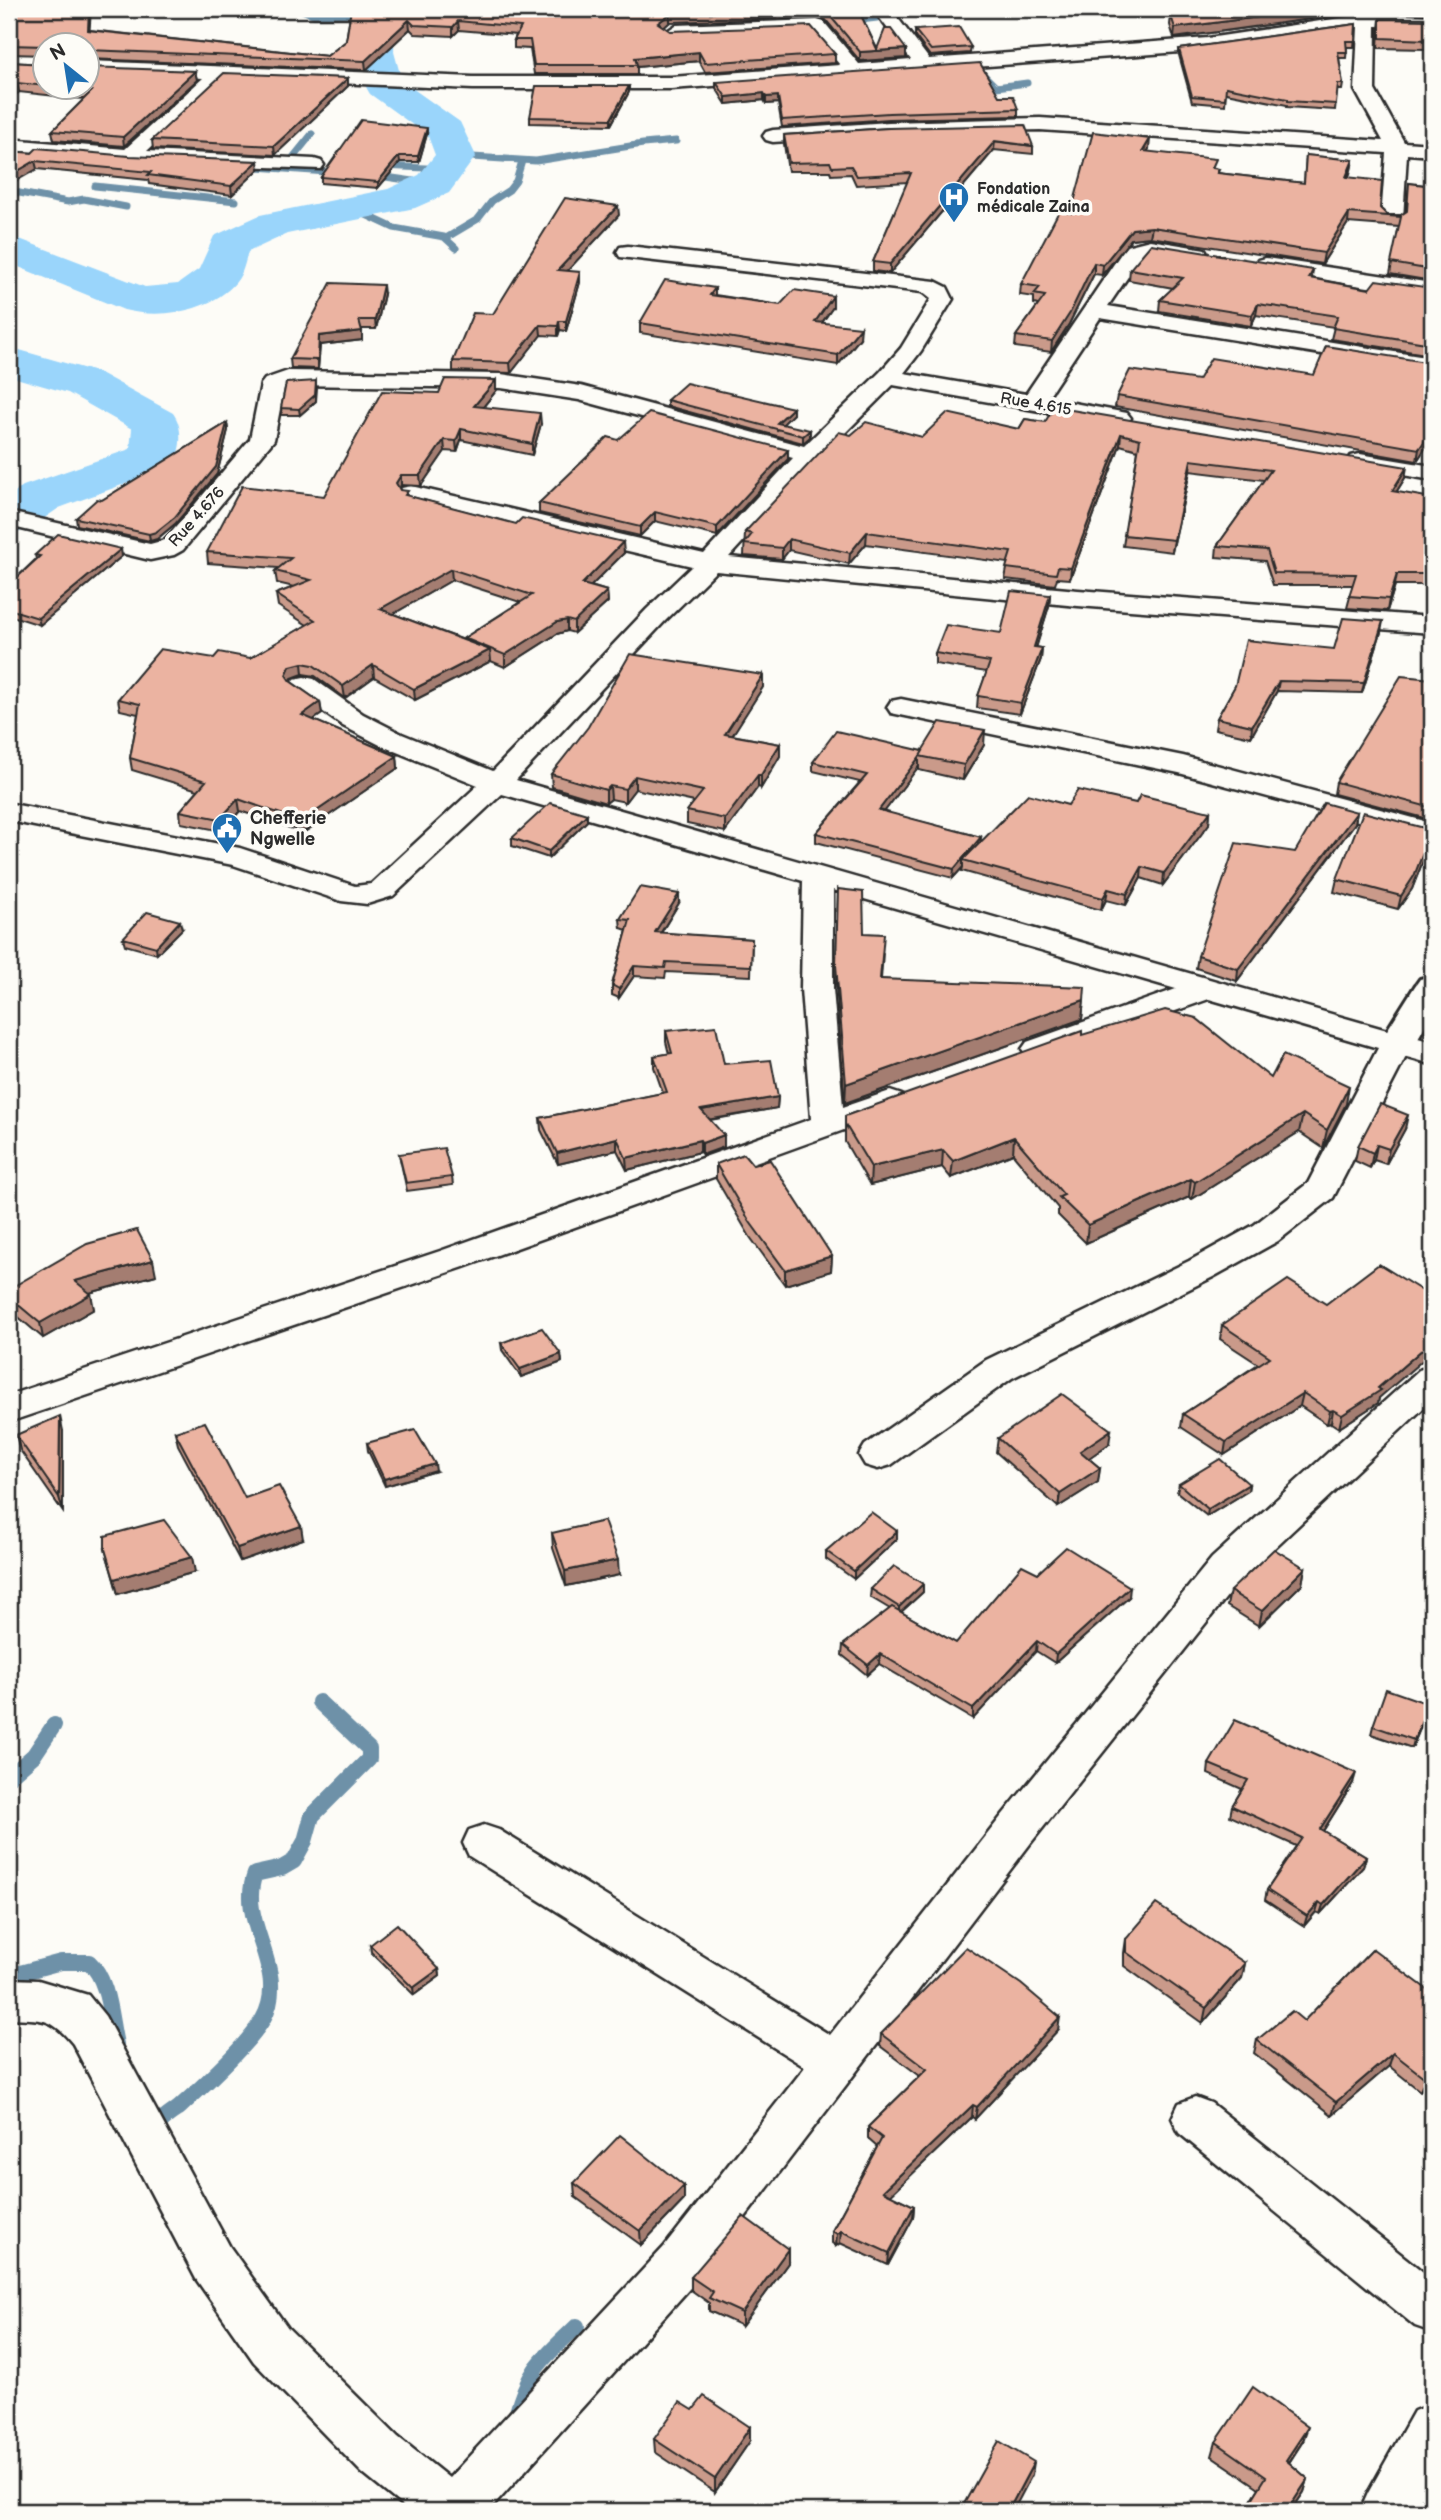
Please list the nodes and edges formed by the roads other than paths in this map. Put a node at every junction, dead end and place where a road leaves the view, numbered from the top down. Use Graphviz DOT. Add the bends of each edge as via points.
graph roads {
  1 [pos="882,9"];
  2 [pos="1367,20"];
  3 [pos="1432,21"];
  4 [pos="670,31"];
  5 [pos="925,66"];
  6 [pos="102,67"];
  7 [pos="854,70"];
  8 [pos="219,74"];
  9 [pos="773,136"];
  10 [pos="9,145"];
  11 [pos="1397,147"];
  12 [pos="1432,150"];
  13 [pos="130,156"];
  14 [pos="314,165"];
  15 [pos="1392,219"];
  16 [pos="628,252"];
  17 [pos="1215,257"];
  18 [pos="1242,261"];
  19 [pos="1432,290"];
  20 [pos="1094,310"];
  21 [pos="1432,365"];
  22 [pos="888,377"];
  23 [pos="1032,403"];
  24 [pos="1138,421"];
  25 [pos="809,454"];
  26 [pos="1338,457"];
  27 [pos="1432,473"];
  28 [pos="411,493"];
  29 [pos="9,519"];
  30 [pos="710,564"];
  31 [pos="1432,625"];
  32 [pos="304,684"];
  33 [pos="901,708"];
  34 [pos="497,783"];
  35 [pos="12,813"];
  36 [pos="1432,832"];
  37 [pos="818,876"];
  38 [pos="1432,986"];
  39 [pos="1210,988"];
  40 [pos="1397,1042"];
  41 [pos="1432,1053"];
  42 [pos="1012,1058"];
  43 [pos="920,1091"];
  44 [pos="828,1124"];
  45 [pos="1432,1379"];
  46 [pos="9,1409"];
  47 [pos="878,1455"];
  48 [pos="484,1843"];
  49 [pos="9,1999"];
  50 [pos="837,2063"];
  51 [pos="1195,2118"];
  52 [pos="1432,2309"];
  53 [pos="1432,2429"];
  54 [pos="451,2511"];
  55 [pos="1386,2511"];
  1 -- 5 [label="street"];
  2 -- 3 [label="street"];
  2 -- 5 [label="street" via="1208,44"];
  2 -- 11 [label="street" via="1365,90"];
  4 -- 7 [label="street" via="817,26"];
  5 -- 7 [label="street"];
  6 -- 8 [label="street"];
  7 -- 8 [label="street" via="586,85"];
  8 -- 13 [label="street"];
  9 -- 11 [label="street" via="1040,124"];
  10 -- 13 [label="street"];
  11 -- 12 [label="street"];
  11 -- 15 [label="street"];
  13 -- 14 [label="street"];
  16 -- 22 [label="street" via="874,279 927,286 939,292 942,299"];
  17 -- 20 [label="street" via="1139,247"];
  18 -- 19 [label="street"];
  20 -- 21 [label="street"];
  20 -- 23 [label="street"];
  22 -- 23 [label="street, Rue 4.615"];
  22 -- 25 [label="street"];
  23 -- 24 [label="street, Rue 4.615"];
  25 -- 29 [label="street, Rue 4.676" via="581,393 501,381 401,377 278,380 273,384 262,440 165,550 150,552"];
  25 -- 30 [label="street"];
  26 -- 27 [label="street"];
  28 -- 30 [label="street"];
  30 -- 31 [label="street"];
  30 -- 34 [label="street"];
  32 -- 34 [label="street" via="353,720"];
  33 -- 36 [label="street" via="1183,765"];
  34 -- 35 [label="street" via="382,890 367,895 352,895 209,849"];
  34 -- 37 [label="street"];
  37 -- 39 [label="street"];
  37 -- 44 [label="street" via="817,989"];
  38 -- 40 [label="street"];
  39 -- 40 [label="street"];
  39 -- 42 [label="street"];
  40 -- 41 [label="street"];
  40 -- 47 [label="street" via="1321,1190 1255,1239 999,1369"];
  43 -- 44 [label="street"];
  44 -- 46 [label="street" via="452,1259"];
  45 -- 50 [label="street" via="1226,1569 1015,1831"];
  48 -- 50 [label="street"];
  49 -- 54 [label="street" via="38,2000 72,2009 89,2030 213,2263 271,2345 380,2455"];
  50 -- 54 [label="street" via="681,2263"];
  51 -- 52 [label="street"];
  53 -- 55 [label="street"];
}
